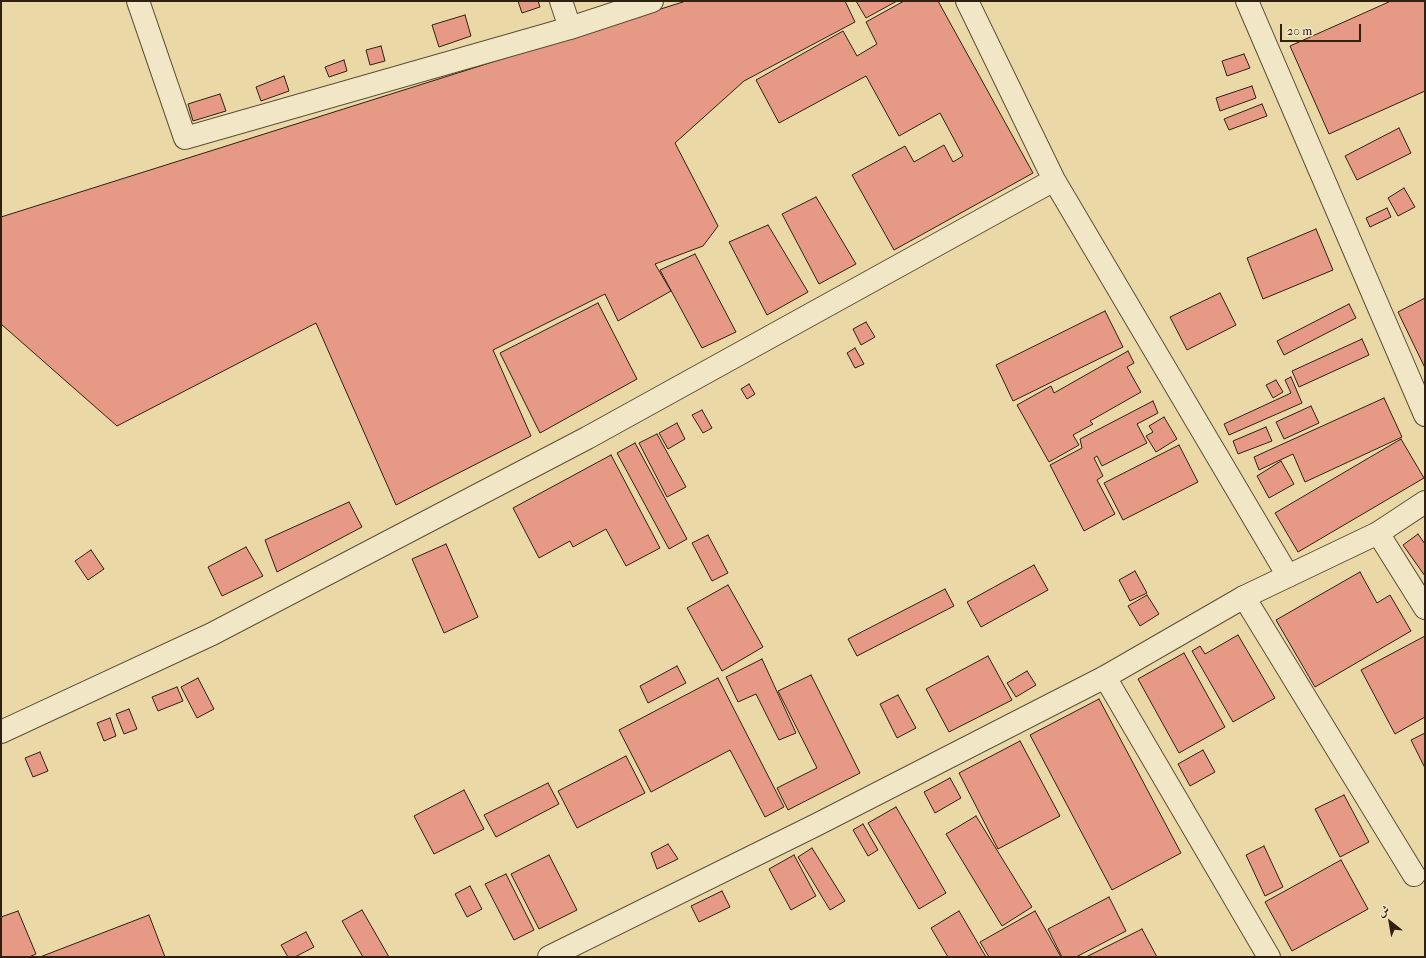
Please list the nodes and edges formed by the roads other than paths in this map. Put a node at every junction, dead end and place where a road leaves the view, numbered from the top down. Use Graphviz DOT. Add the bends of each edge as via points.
graph roads {
  1 [pos="138,1"];
  2 [pos="561,1"];
  3 [pos="652,1"];
  4 [pos="967,1"];
  5 [pos="1247,1"];
  6 [pos="570,28"];
  7 [pos="1054,180"];
  8 [pos="1425,415"];
  9 [pos="1425,502"];
  10 [pos="1378,533"];
  11 [pos="1288,576"];
  12 [pos="1244,597"];
  13 [pos="1425,608"];
  14 [pos="1105,677"];
  15 [pos="1,732"];
  16 [pos="1414,875"];
  17 [pos="549,957"];
  18 [pos="1269,957"];
  1 -- 6 [label="street" via="184,138"];
  2 -- 6 [label="street"];
  3 -- 6 [label="street"];
  4 -- 7 [label="street"];
  5 -- 8 [label="street"];
  7 -- 11 [label="street"];
  7 -- 15 [label="street" via="587,438 212,634"];
  9 -- 10 [label="street"];
  10 -- 11 [label="street"];
  10 -- 13 [label="street"];
  11 -- 12 [label="street"];
  12 -- 14 [label="street"];
  12 -- 16 [label="street"];
  14 -- 17 [label="street" via="816,825"];
  14 -- 18 [label="street"];
}
